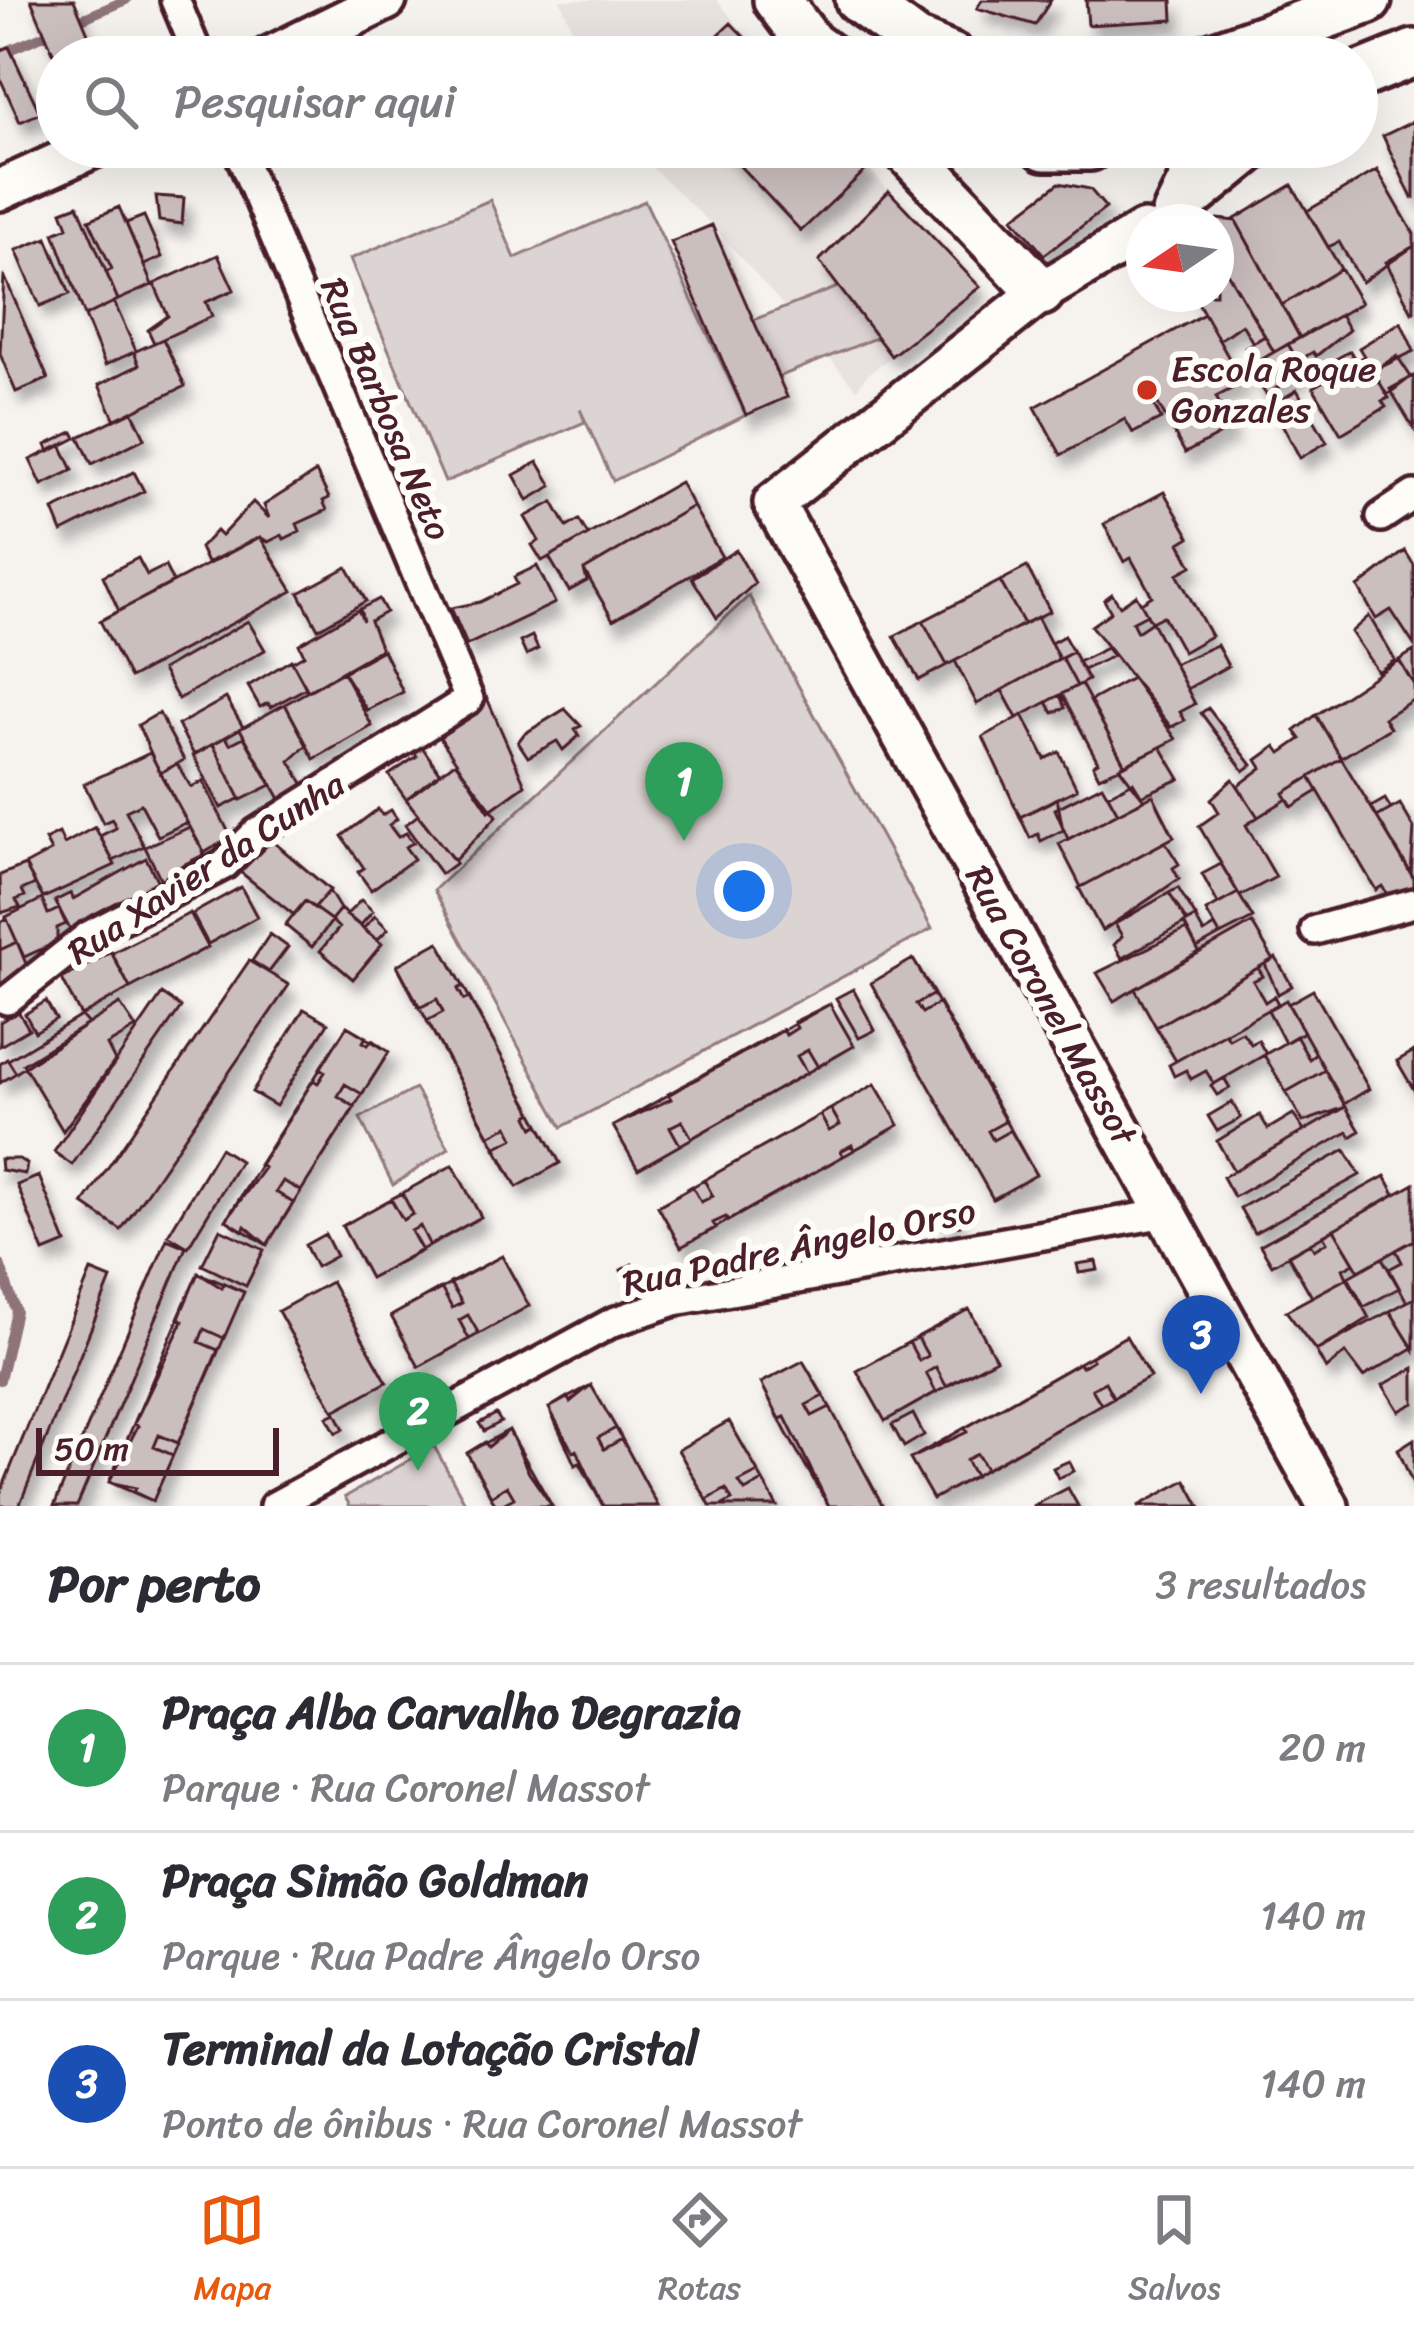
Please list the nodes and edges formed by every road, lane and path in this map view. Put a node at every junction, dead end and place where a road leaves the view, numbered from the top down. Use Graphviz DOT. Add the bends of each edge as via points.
graph roads {
  1 [pos="175,0"];
  2 [pos="386,0"];
  3 [pos="776,0"];
  4 [pos="859,0"];
  5 [pos="1368,0"];
  6 [pos="191,36"];
  7 [pos="313,36"];
  8 [pos="806,36"];
  9 [pos="908,36"];
  10 [pos="1269,36"];
  11 [pos="1414,53"];
  12 [pos="1378,68"];
  13 [pos="48,168"];
  14 [pos="246,168"];
  15 [pos="924,168"];
  16 [pos="1197,168"];
  17 [pos="1229,168"];
  18 [pos="0,190"];
  19 [pos="1173,204"];
  20 [pos="1183,204"];
  21 [pos="1126,242"];
  22 [pos="1041,292"];
  23 [pos="1414,495"];
  24 [pos="1381,517"];
  25 [pos="469,699"];
  26 [pos="1414,903"];
  27 [pos="1315,930"];
  28 [pos="7,1000"];
  29 [pos="1166,1213"];
  30 [pos="274,1506"];
  31 [pos="1328,1506"];
  1 -- 6 [label="street"];
  2 -- 7 [label="street"];
  3 -- 8 [label="main road"];
  4 -- 9 [label="main road"];
  5 -- 10 [label="main road"];
  11 -- 12 [label="main road"];
  13 -- 18 [label="street"];
  14 -- 25 [label="street, Rua Barbosa Neto"];
  15 -- 22 [label="main road"];
  16 -- 19 [label="main road"];
  17 -- 20 [label="street"];
  21 -- 22 [label="street"];
  22 -- 29 [label="street, Rua Coronel Massot" via="774,503"];
  23 -- 24 [label="street"];
  25 -- 28 [label="street, Rua Xavier da Cunha" via="256,833 224,865 88,936"];
  26 -- 27 [label="street"];
  29 -- 30 [label="street, Rua Padre Ângelo Orso" via="675,1301 613,1322"];
  29 -- 31 [label="street, Rua Coronel Massot"];
}
